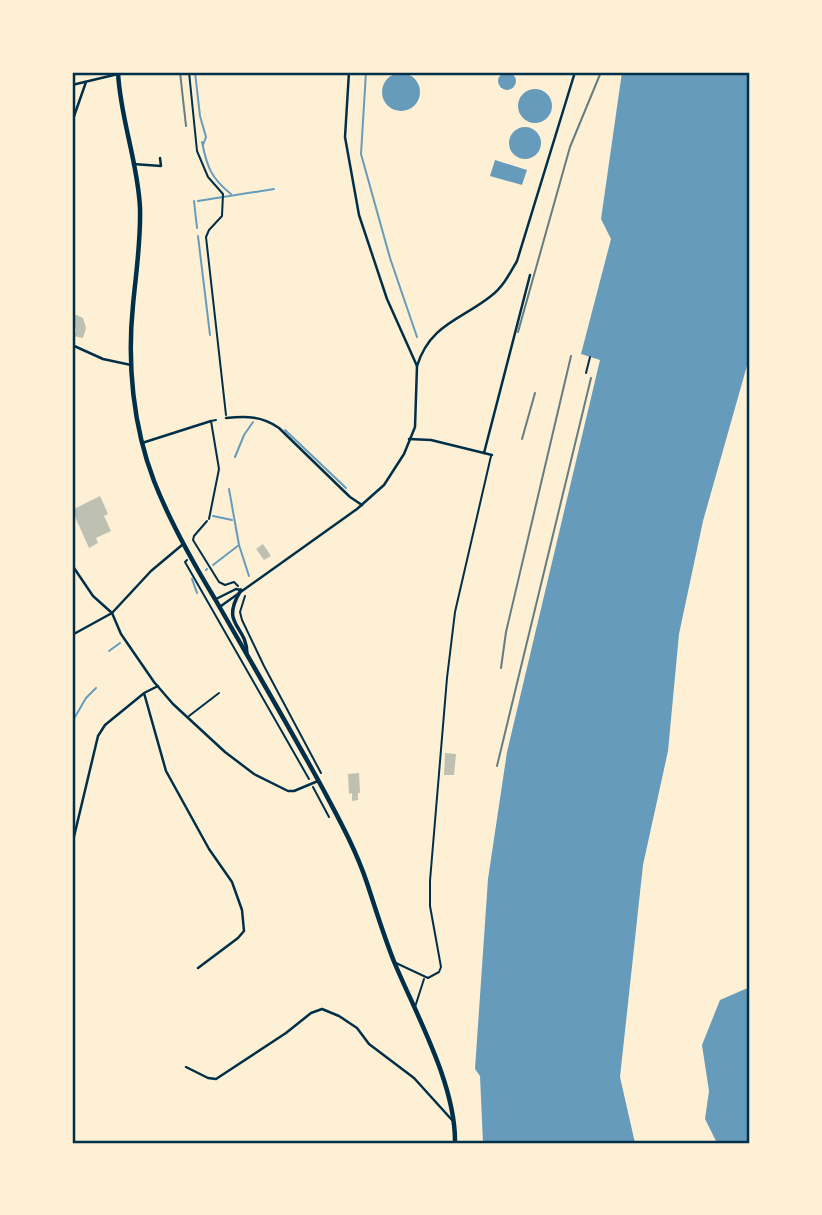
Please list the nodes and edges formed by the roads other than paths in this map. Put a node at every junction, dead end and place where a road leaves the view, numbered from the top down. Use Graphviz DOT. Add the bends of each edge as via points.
graph roads {
  1 [pos="349,72"];
  2 [pos="575,72"];
  3 [pos="118,73"];
  4 [pos="86,82"];
  5 [pos="72,85"];
  6 [pos="72,122"];
  7 [pos="160,158"];
  8 [pos="133,164"];
  9 [pos="530,275"];
  10 [pos="72,345"];
  11 [pos="590,357"];
  12 [pos="131,365"];
  13 [pos="417,366"];
  14 [pos="586,373"];
  15 [pos="226,418"];
  16 [pos="216,420"];
  17 [pos="211,421"];
  18 [pos="409,439"];
  19 [pos="142,443"];
  20 [pos="484,453"];
  21 [pos="492,455"];
  22 [pos="362,505"];
  23 [pos="209,519"];
  24 [pos="184,544"];
  25 [pos="72,565"];
  26 [pos="242,592"];
  27 [pos="215,600"];
  28 [pos="219,607"];
  29 [pos="112,613"];
  30 [pos="72,635"];
  31 [pos="247,656"];
  32 [pos="158,686"];
  33 [pos="219,693"];
  34 [pos="144,694"];
  35 [pos="187,718"];
  36 [pos="321,780"];
  37 [pos="72,845"];
  38 [pos="395,963"];
  39 [pos="198,968"];
  40 [pos="424,977"];
  41 [pos="415,1008"];
  42 [pos="186,1067"];
  43 [pos="452,1120"];
  44 [pos="455,1143"];
  1 -- 13 [label="street" via="345,137 359,215 387,299"];
  2 -- 13 [label="street" via="517,261 492,296 432,337"];
  3 -- 4 [label="street"];
  3 -- 8 [label="main road"];
  4 -- 5 [label="street"];
  4 -- 6 [label="street"];
  7 -- 8 [label="street" via="161,166"];
  8 -- 12 [label="main road" via="141,234"];
  9 -- 20 [label="street"];
  10 -- 12 [label="street"];
  11 -- 14 [label="lane"];
  12 -- 19 [label="main road"];
  13 -- 18 [label="street" via="415,427"];
  15 -- 22 [label="street" via="269,421"];
  16 -- 17 [label="lane"];
  17 -- 19 [label="street"];
  17 -- 23 [label="lane" via="219,469"];
  18 -- 20 [label="street"];
  18 -- 22 [label="street" via="384,485"];
  19 -- 24 [label="main road"];
  20 -- 21 [label="street"];
  21 -- 40 [label="lane" via="450,652 430,881 431,915 442,967 436,975"];
  22 -- 26 [label="street"];
  24 -- 27 [label="main road"];
  24 -- 29 [label="street"];
  25 -- 29 [label="street" via="93,596"];
  26 -- 27 [label="street" via="236,589"];
  26 -- 28 [label="street"];
  26 -- 31 [label="street" via="231,613"];
  27 -- 28 [label="main road"];
  28 -- 31 [label="main road"];
  29 -- 30 [label="street"];
  29 -- 32 [label="street" via="121,634"];
  31 -- 36 [label="main road"];
  32 -- 34 [label="street"];
  32 -- 35 [label="street"];
  33 -- 35 [label="lane"];
  34 -- 37 [label="street" via="110,720 98,736"];
  34 -- 39 [label="street" via="166,771 232,882 242,910 244,931 239,938"];
  35 -- 36 [label="street" via="254,774 288,790"];
  36 -- 38 [label="main road" via="366,881"];
  38 -- 40 [label="lane"];
  38 -- 41 [label="main road"];
  40 -- 41 [label="lane"];
  41 -- 43 [label="main road" via="445,1087"];
  42 -- 43 [label="street" via="216,1079 322,1009 357,1028 369,1044 414,1077"];
  43 -- 44 [label="main road"];
}
